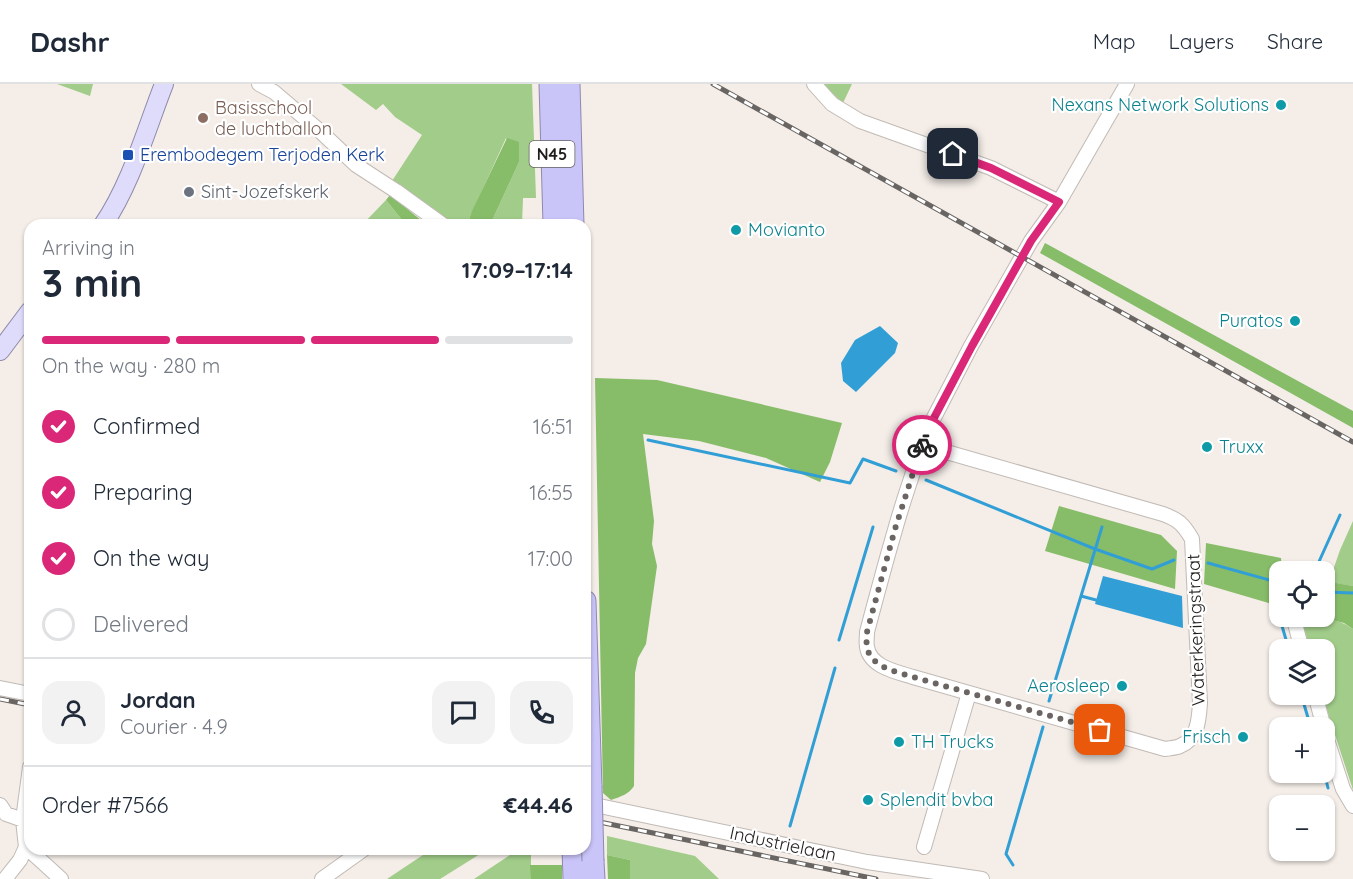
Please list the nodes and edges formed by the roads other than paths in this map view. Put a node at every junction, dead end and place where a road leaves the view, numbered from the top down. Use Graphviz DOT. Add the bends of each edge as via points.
graph roads {
  1 [pos="165,84"];
  2 [pos="259,84"];
  3 [pos="550,84"];
  4 [pos="569,84"];
  5 [pos="814,84"];
  6 [pos="1127,84"];
  7 [pos="1059,202"];
  8 [pos="107,219"];
  9 [pos="435,219"];
  10 [pos="554,219"];
  11 [pos="573,219"];
  12 [pos="24,319"];
  13 [pos="0,351"];
  14 [pos="922,445"];
  15 [pos="0,688"];
  16 [pos="24,693"];
  17 [pos="969,693"];
  18 [pos="1335,764"];
  19 [pos="591,795"];
  20 [pos="0,805"];
  21 [pos="1353,806"];
  22 [pos="24,812"];
  23 [pos="23,820"];
  24 [pos="24,829"];
  25 [pos="924,847"];
  26 [pos="24,851"];
  27 [pos="35,855"];
  28 [pos="356,855"];
  29 [pos="583,861"];
  30 [pos="5,879"];
  31 [pos="61,879"];
  32 [pos="322,879"];
  33 [pos="574,879"];
  34 [pos="982,879"];
  1 -- 8 [label="main road"];
  2 -- 9 [label="street" via="274,92 356,165"];
  3 -- 10 [label="highway, N45"];
  4 -- 11 [label="highway, N45"];
  5 -- 7 [label="street" via="832,104 860,121 991,168"];
  6 -- 7 [label="street"];
  7 -- 14 [label="street, Waterkeringstraat" via="1031,241"];
  12 -- 13 [label="main road"];
  14 -- 17 [label="street, Waterkeringstraat" via="867,632 867,649 875,662 886,668"];
  14 -- 17 [label="street, Waterkeringstraat" via="1164,514 1178,519 1192,539 1200,703 1199,720 1191,740 1165,749"];
  15 -- 16 [label="street"];
  17 -- 25 [label="street"];
  18 -- 21 [label="street"];
  19 -- 34 [label="street, Industrielaan" via="867,862"];
  20 -- 23 [label="street" via="6,814"];
  22 -- 23 [label="street"];
  23 -- 24 [label="street"];
  26 -- 30 [label="street"];
  27 -- 31 [label="street"];
  28 -- 32 [label="street"];
  29 -- 33 [label="highway"];
}
